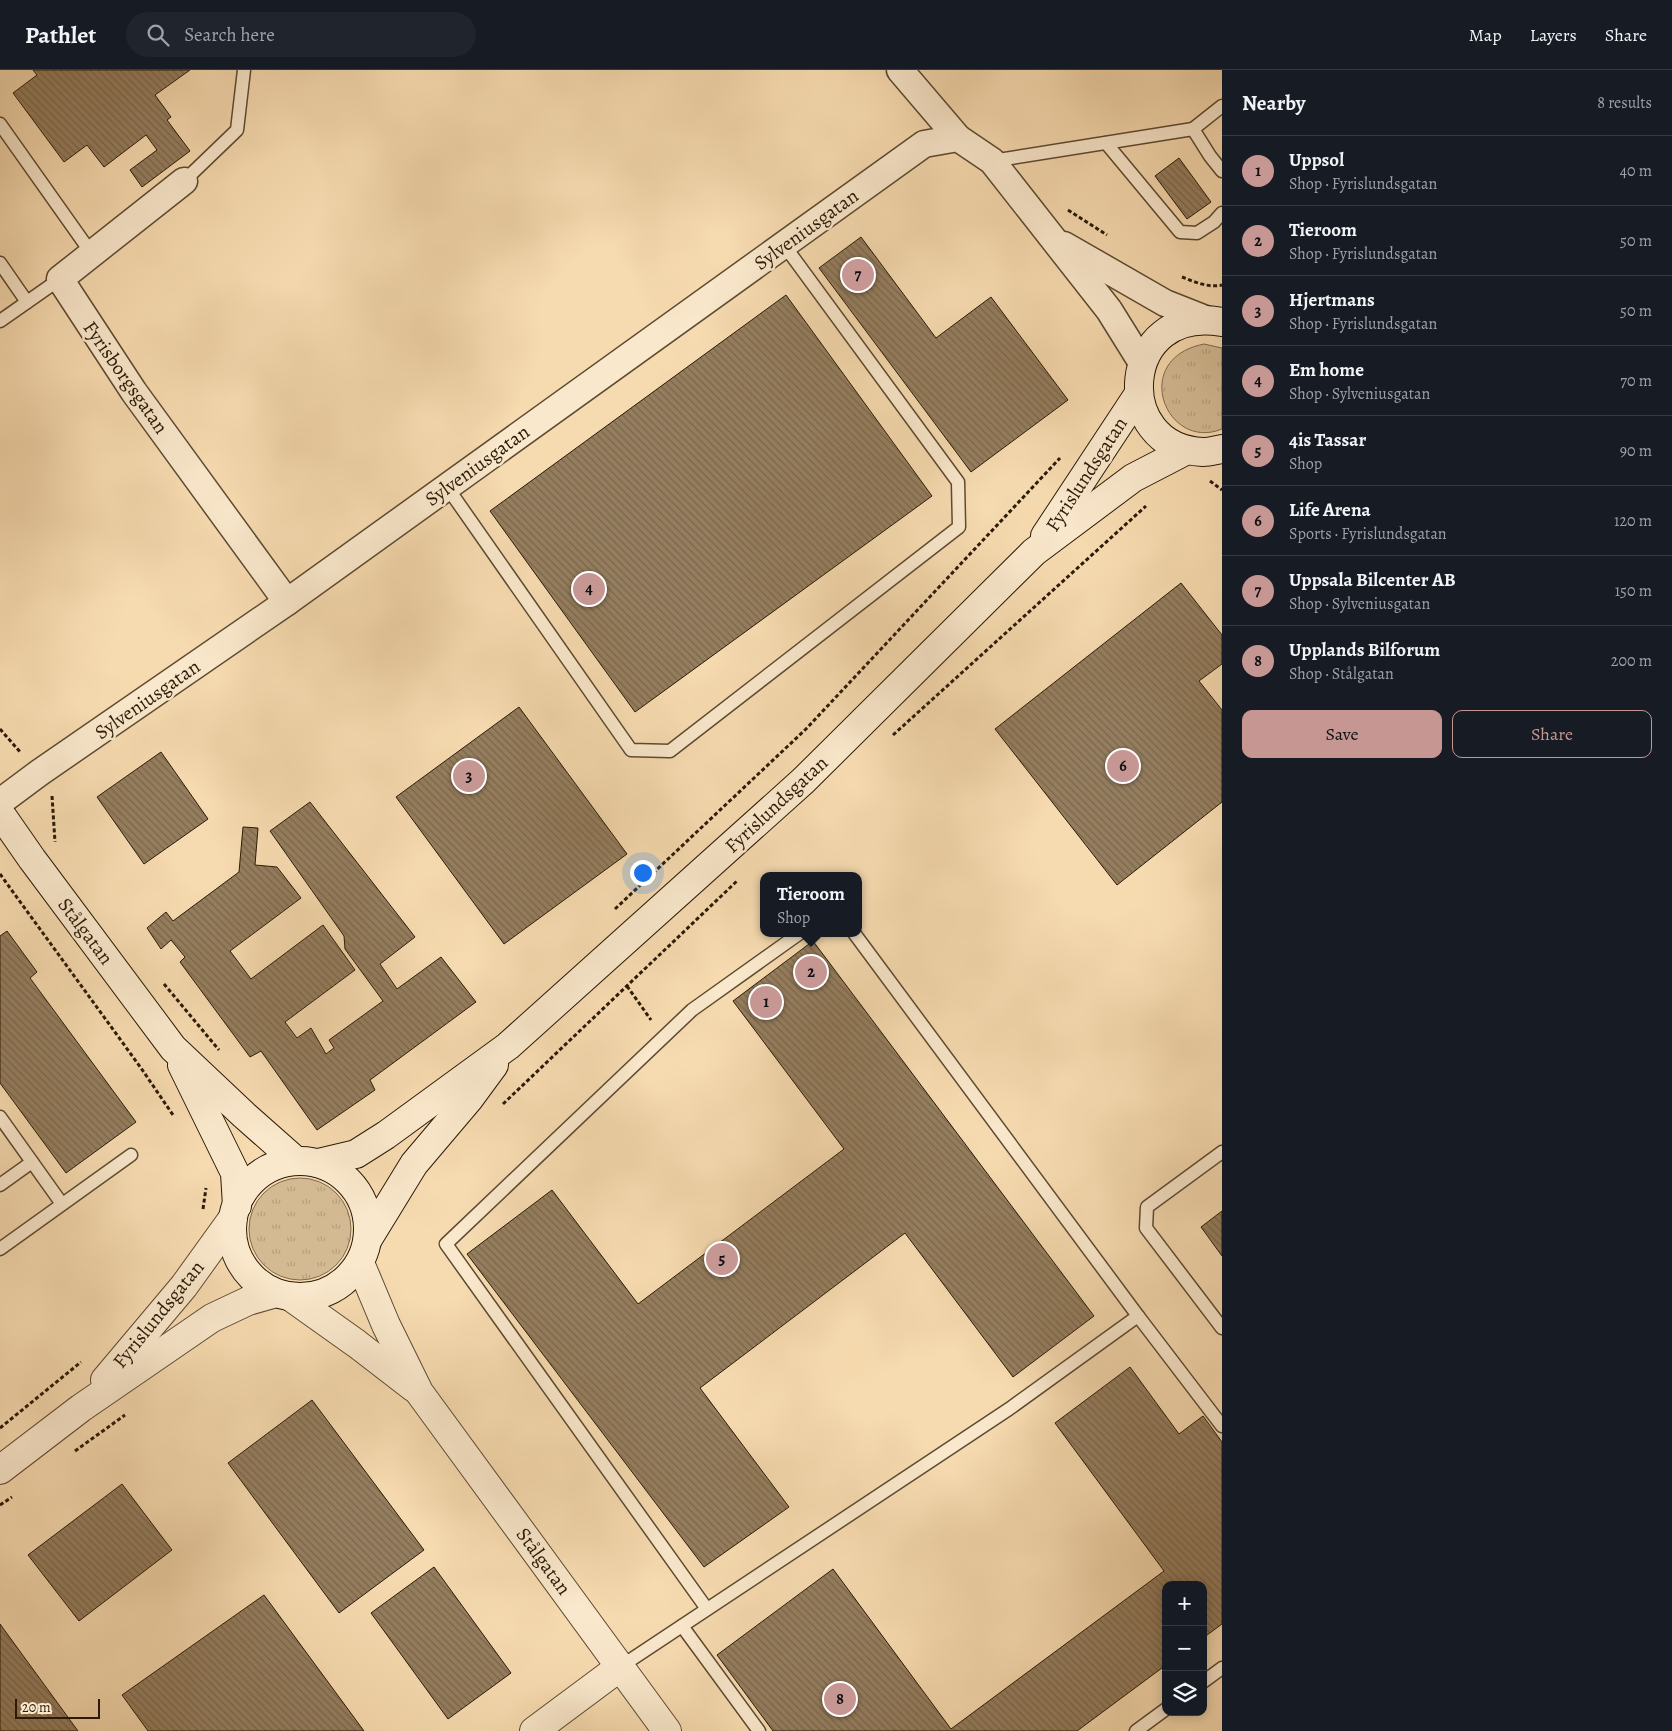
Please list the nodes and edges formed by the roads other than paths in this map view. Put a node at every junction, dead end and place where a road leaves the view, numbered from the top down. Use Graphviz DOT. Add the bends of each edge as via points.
graph roads {
  1 [pos="244,70"];
  2 [pos="900,70"];
  3 [pos="1222,106"];
  4 [pos="0,124"];
  5 [pos="1193,128"];
  6 [pos="958,138"];
  7 [pos="1106,143"];
  8 [pos="992,161"];
  9 [pos="1222,171"];
  10 [pos="184,181"];
  11 [pos="1222,213"];
  12 [pos="1053,239"];
  13 [pos="784,245"];
  14 [pos="92,254"];
  15 [pos="0,263"];
  16 [pos="60,280"];
  17 [pos="27,302"];
  18 [pos="0,321"];
  19 [pos="1215,321"];
  20 [pos="1142,363"];
  21 [pos="1138,395"];
  22 [pos="1209,459"];
  23 [pos="447,487"];
  24 [pos="1034,552"];
  25 [pos="287,602"];
  26 [pos="0,802"];
  27 [pos="0,813"];
  28 [pos="794,937"];
  29 [pos="857,937"];
  30 [pos="508,1046"];
  31 [pos="173,1048"];
  32 [pos="0,1117"];
  33 [pos="1222,1152"];
  34 [pos="131,1155"];
  35 [pos="32,1162"];
  36 [pos="307,1162"];
  37 [pos="0,1185"];
  38 [pos="62,1204"];
  39 [pos="235,1212"];
  40 [pos="0,1249"];
  41 [pos="364,1251"];
  42 [pos="284,1295"];
  43 [pos="1138,1316"];
  44 [pos="1222,1328"];
  45 [pos="419,1392"];
  46 [pos="81,1408"];
  47 [pos="1222,1426"];
  48 [pos="0,1470"];
  49 [pos="707,1609"];
  50 [pos="682,1626"];
  51 [pos="620,1667"];
  52 [pos="1222,1668"];
  53 [pos="1207,1679"];
  54 [pos="1162,1712"];
  55 [pos="534,1731"];
  56 [pos="668,1731"];
  57 [pos="759,1731"];
  58 [pos="1136,1731"];
  1 -- 10 [label="lane" via="237,130"];
  2 -- 6 [label="street"];
  3 -- 5 [label="lane"];
  4 -- 14 [label="lane"];
  5 -- 7 [label="lane"];
  5 -- 9 [label="lane"];
  6 -- 8 [label="street"];
  6 -- 13 [label="street, Sylveniusgatan" via="924,144"];
  7 -- 8 [label="lane"];
  7 -- 11 [label="lane" via="1180,232 1196,233"];
  8 -- 12 [label="street"];
  10 -- 14 [label="street"];
  12 -- 19 [label="street" via="1165,303"];
  12 -- 20 [label="street" via="1109,310"];
  13 -- 23 [label="street, Sylveniusgatan"];
  13 -- 23 [label="lane" via="958,482 959,527 670,751 631,750"];
  14 -- 16 [label="street"];
  15 -- 17 [label="lane"];
  16 -- 17 [label="lane"];
  16 -- 25 [label="street, Fyrisborgsgatan" via="134,392"];
  17 -- 18 [label="lane"];
  19 -- 20 [label="main road" via="1187,322 1168,330 1152,345"];
  20 -- 21 [label="main road"];
  21 -- 22 [label="main road" via="1144,414 1155,430 1169,442"];
  21 -- 24 [label="main road, Fyrislundsgatan"];
  22 -- 24 [label="main road, Fyrislundsgatan" via="1133,478"];
  23 -- 25 [label="street, Sylveniusgatan"];
  24 -- 30 [label="main road, Fyrislundsgatan" via="803,782"];
  25 -- 26 [label="street, Sylveniusgatan"];
  27 -- 31 [label="main road, Stålgatan"];
  28 -- 49 [label="lane" via="692,1010 446,1244"];
  29 -- 43 [label="lane"];
  30 -- 36 [label="main road, Fyrislundsgatan" via="356,1154"];
  30 -- 41 [label="main road, Fyrislundsgatan" via="470,1099 414,1164"];
  31 -- 36 [label="main road, Stålgatan" via="244,1115"];
  31 -- 39 [label="main road, Stålgatan" via="235,1174"];
  32 -- 35 [label="lane"];
  33 -- 44 [label="lane" via="1147,1207 1146,1228"];
  34 -- 38 [label="lane"];
  35 -- 37 [label="lane"];
  35 -- 38 [label="lane"];
  36 -- 39 [label="main road" via="277,1165 260,1174 246,1188"];
  36 -- 41 [label="main road" via="336,1171 362,1200 368,1219"];
  38 -- 40 [label="lane"];
  39 -- 42 [label="main road" via="233,1242 241,1263 256,1281"];
  39 -- 46 [label="main road, Fyrislundsgatan" via="184,1286"];
  41 -- 42 [label="main road" via="347,1279 331,1290 311,1297"];
  41 -- 45 [label="main road, Stålgatan" via="386,1325"];
  42 -- 45 [label="main road, Stålgatan" via="357,1344"];
  42 -- 46 [label="main road, Fyrislundsgatan" via="248,1301 212,1318"];
  43 -- 47 [label="lane"];
  43 -- 49 [label="lane" via="1009,1409"];
  45 -- 51 [label="main road, Stålgatan"];
  46 -- 48 [label="main road, Fyrislundsgatan"];
  49 -- 50 [label="lane"];
  50 -- 51 [label="lane"];
  50 -- 57 [label="lane"];
  51 -- 55 [label="main road"];
  51 -- 56 [label="main road, Stålgatan"];
  52 -- 53 [label="lane"];
  54 -- 58 [label="lane"];
}
